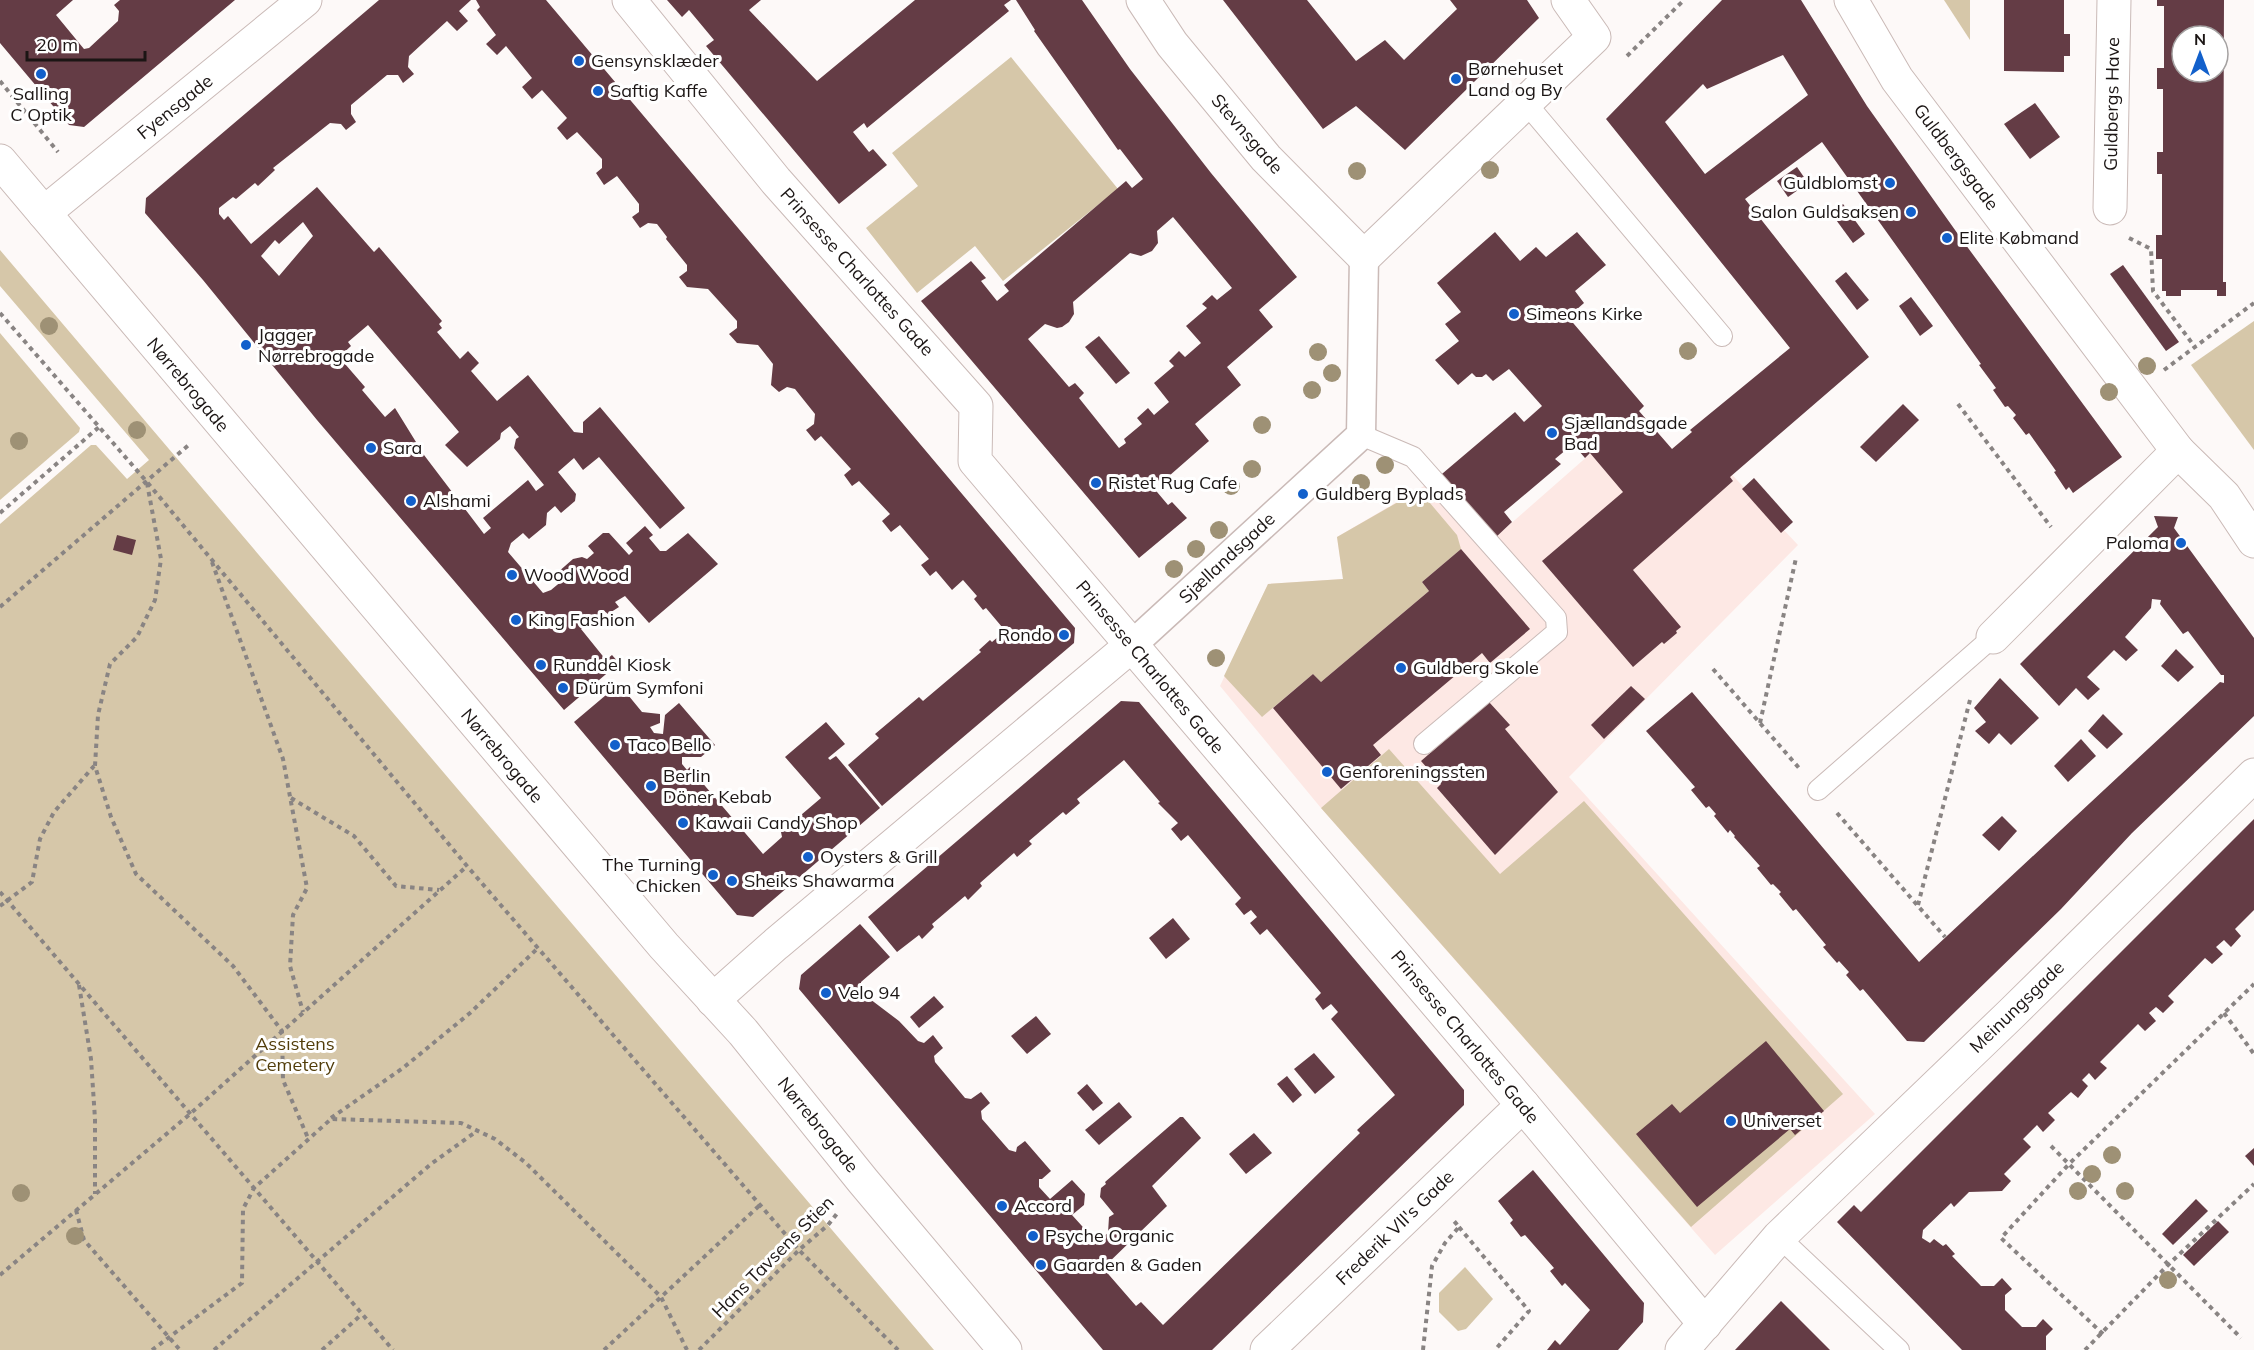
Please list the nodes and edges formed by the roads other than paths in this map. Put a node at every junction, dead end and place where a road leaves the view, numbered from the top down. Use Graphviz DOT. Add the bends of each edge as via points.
graph roads {
  1 [pos="306,0"];
  2 [pos="629,0"];
  3 [pos="1143,0"];
  4 [pos="1568,0"];
  5 [pos="1851,0"];
  6 [pos="2114,0"];
  7 [pos="1526,102"];
  8 [pos="0,161"];
  9 [pos="2110,208"];
  10 [pos="44,213"];
  11 [pos="1364,257"];
  12 [pos="1722,336"];
  13 [pos="1361,435"];
  14 [pos="2178,451"];
  15 [pos="2254,541"];
  16 [pos="1993,638"];
  17 [pos="1132,645"];
  18 [pos="1424,744"];
  19 [pos="2254,775"];
  20 [pos="1818,790"];
  21 [pos="713,1000"];
  22 [pos="1523,1105"];
  23 [pos="1779,1237"];
  24 [pos="1705,1324"];
  25 [pos="1005,1350"];
  26 [pos="1267,1350"];
  27 [pos="1682,1350"];
  28 [pos="1899,1350"];
  1 -- 10 [label="street, Fyensgade"];
  2 -- 17 [label="street, Prinsesse Charlottes Gade" via="776,181 976,406 975,461"];
  3 -- 11 [label="street, Stevnsgade" via="1172,44 1266,158"];
  4 -- 7 [label="street" via="1594,37"];
  5 -- 14 [label="street, Guldbergsgade" via="1897,79"];
  6 -- 9 [label="street, Guldbergs Have"];
  7 -- 11 [label="street"];
  7 -- 12 [label="lane"];
  8 -- 10 [label="street, Nørrebrogade"];
  10 -- 21 [label="street, Nørrebrogade"];
  11 -- 13 [label="street"];
  13 -- 17 [label="street, Sjællandsgade"];
  13 -- 18 [label="lane" via="1413,457 1556,618 1557,632"];
  14 -- 15 [label="street, Guldbergsgade" via="2224,496"];
  14 -- 16 [label="street"];
  16 -- 20 [label="lane"];
  17 -- 21 [label="street, Sjællandsgade"];
  17 -- 22 [label="street, Prinsesse Charlottes Gade"];
  19 -- 23 [label="street, Meinungsgade"];
  21 -- 25 [label="street, Nørrebrogade"];
  22 -- 24 [label="street, Prinsesse Charlottes Gade"];
  22 -- 26 [label="street, Frederik VII's Gade"];
  23 -- 24 [label="street, Meinungsgade"];
  23 -- 28 [label="lane"];
  24 -- 27 [label="street, Meinungsgade"];
}
